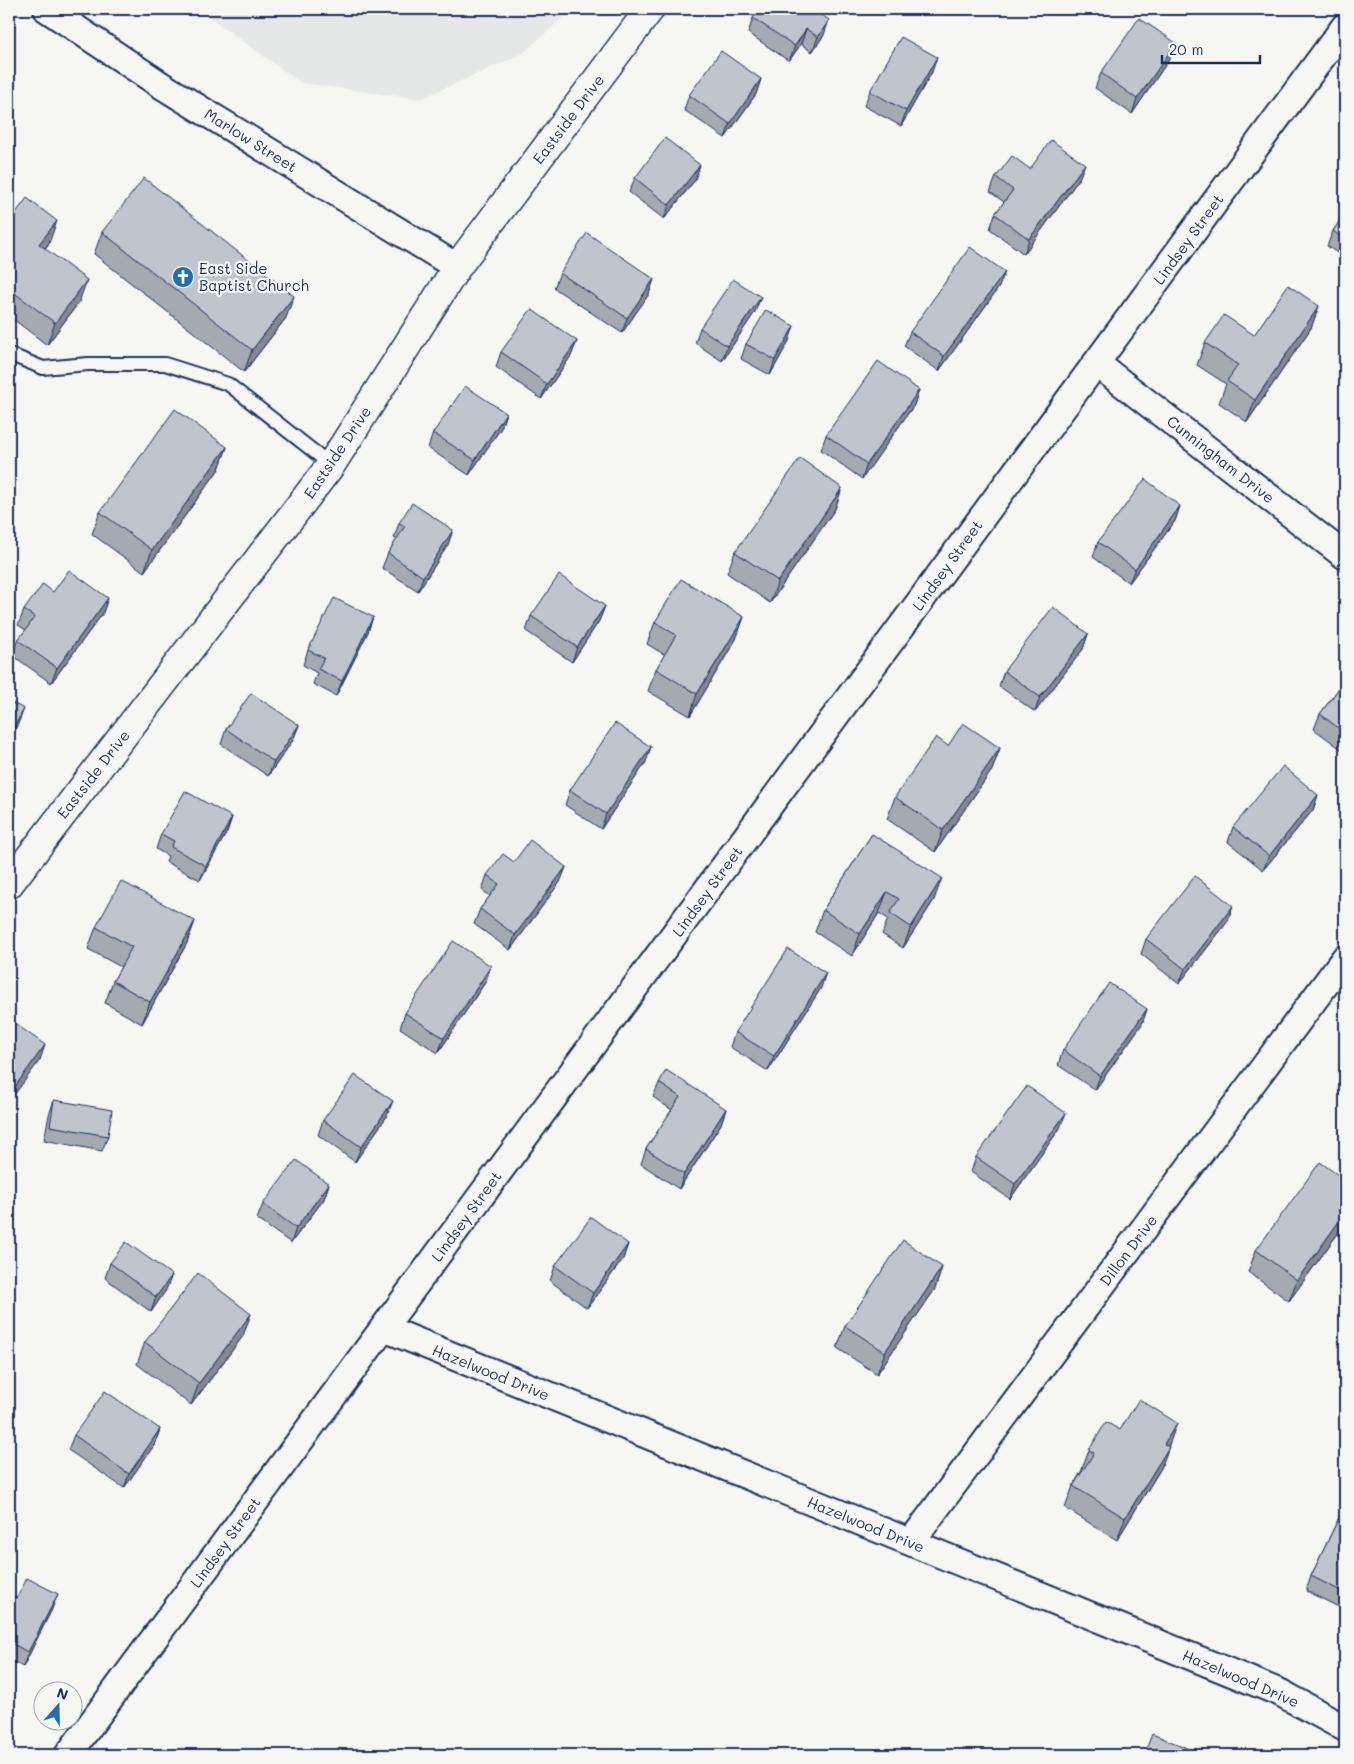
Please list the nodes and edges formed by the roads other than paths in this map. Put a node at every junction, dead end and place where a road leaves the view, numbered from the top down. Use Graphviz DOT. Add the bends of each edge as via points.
graph roads {
  1 [pos="47,9"];
  2 [pos="650,9"];
  3 [pos="1345,26"];
  4 [pos="457,267"];
  5 [pos="9,354"];
  6 [pos="1096,363"];
  7 [pos="331,465"];
  8 [pos="1345,556"];
  9 [pos="10,880"];
  10 [pos="1345,958"];
  11 [pos="384,1328"];
  12 [pos="911,1542"];
  13 [pos="1345,1728"];
  14 [pos="68,1755"];
  1 -- 4 [label="street, Marlow Street" via="161,85"];
  2 -- 4 [label="street, Eastside Drive"];
  3 -- 6 [label="street, Lindsey Street"];
  4 -- 7 [label="street, Eastside Drive"];
  5 -- 7 [label="lane" via="43,368 88,364 165,364 228,384"];
  6 -- 8 [label="street, Cunningham Drive"];
  6 -- 11 [label="street, Lindsey Street"];
  7 -- 9 [label="street, Eastside Drive"];
  10 -- 12 [label="street, Dillon Drive"];
  11 -- 12 [label="street, Hazelwood Drive"];
  11 -- 14 [label="street, Lindsey Street"];
  12 -- 13 [label="street, Hazelwood Drive" via="1281,1693"];
}
